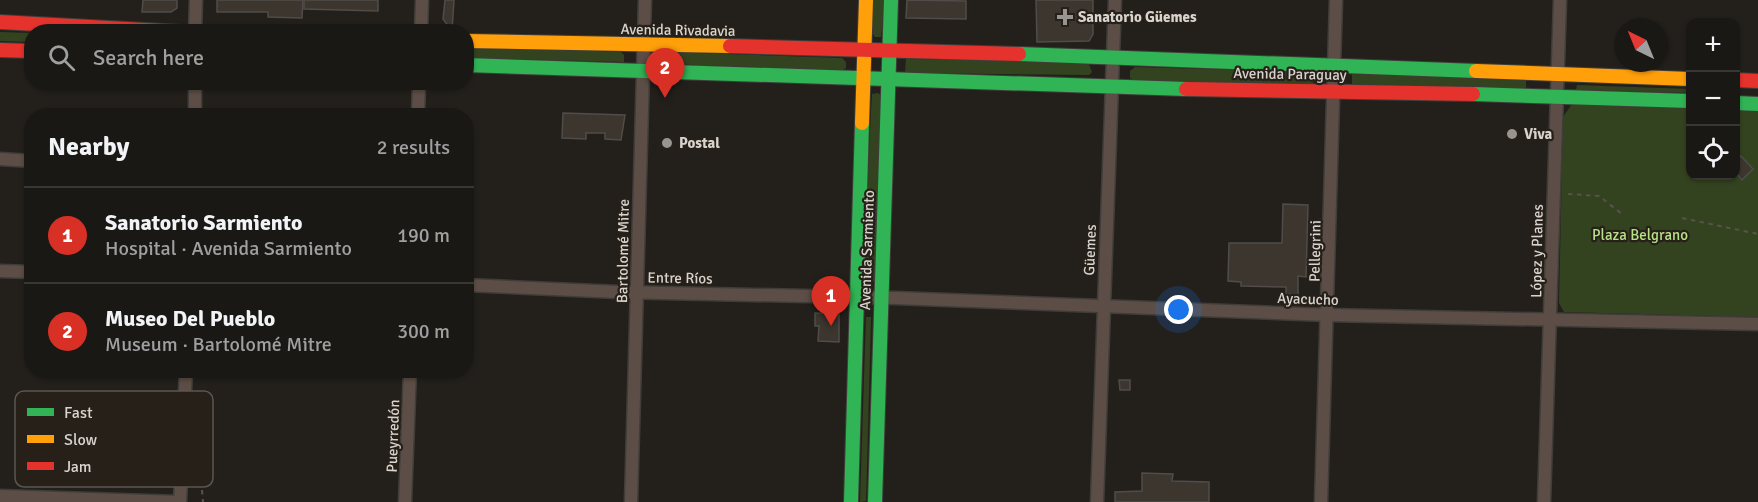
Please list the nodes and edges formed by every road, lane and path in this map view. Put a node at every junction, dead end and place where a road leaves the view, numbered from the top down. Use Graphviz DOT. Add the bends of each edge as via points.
graph roads {
  1 [pos="196,0"];
  2 [pos="422,0"];
  3 [pos="645,0"];
  4 [pos="866,0"];
  5 [pos="891,0"];
  6 [pos="1115,0"];
  7 [pos="1336,0"];
  8 [pos="1560,0"];
  9 [pos="0,22"];
  10 [pos="36,24"];
  11 [pos="195,24"];
  12 [pos="421,24"];
  13 [pos="474,41"];
  14 [pos="644,46"];
  15 [pos="0,50"];
  16 [pos="865,50"];
  17 [pos="890,50"];
  18 [pos="24,51"];
  19 [pos="1113,57"];
  20 [pos="1334,64"];
  21 [pos="474,65"];
  22 [pos="643,71"];
  23 [pos="1557,73"];
  24 [pos="1686,78"];
  25 [pos="864,79"];
  26 [pos="889,79"];
  27 [pos="1740,80"];
  28 [pos="1758,81"];
  29 [pos="1111,87"];
  30 [pos="195,90"];
  31 [pos="419,90"];
  32 [pos="1334,91"];
  33 [pos="1556,96"];
  34 [pos="1686,101"];
  35 [pos="1740,103"];
  36 [pos="1758,104"];
  37 [pos="195,108"];
  38 [pos="418,108"];
  39 [pos="0,159"];
  40 [pos="24,160"];
  41 [pos="1568,194"];
  42 [pos="1622,214"];
  43 [pos="1682,218"];
  44 [pos="1758,234"];
  45 [pos="0,271"];
  46 [pos="24,272"];
  47 [pos="474,285"];
  48 [pos="637,292"];
  49 [pos="858,297"];
  50 [pos="881,298"];
  51 [pos="1102,306"];
  52 [pos="1328,315"];
  53 [pos="1551,319"];
  54 [pos="1758,324"];
  55 [pos="410,378"];
  56 [pos="181,487"];
  57 [pos="202,490"];
  58 [pos="0,496"];
  59 [pos="180,502"];
  60 [pos="203,502"];
  61 [pos="405,502"];
  62 [pos="631,502"];
  63 [pos="851,502"];
  64 [pos="875,502"];
  65 [pos="1097,502"];
  66 [pos="1321,502"];
  67 [pos="1544,502"];
  1 -- 11 [label="street"];
  2 -- 12 [label="street"];
  3 -- 14 [label="street, Bartolomé Mitre"];
  4 -- 16 [label="main road, Avenida Sarmiento"];
  5 -- 17 [label="main road, Avenida Sarmiento"];
  6 -- 19 [label="street, Güemes"];
  7 -- 20 [label="street, Pellegrini"];
  8 -- 23 [label="street, López y Planes"];
  9 -- 10 [label="main road"];
  13 -- 14 [label="main road, Avenida Rivadavia"];
  14 -- 16 [label="main road, Avenida Rivadavia"];
  14 -- 22 [label="street, Bartolomé Mitre"];
  15 -- 18 [label="main road"];
  16 -- 17 [label="main road, Avenida Rivadavia"];
  16 -- 25 [label="main road, Avenida Sarmiento"];
  17 -- 19 [label="main road, Avenida Paraguay"];
  17 -- 26 [label="main road, Avenida Sarmiento"];
  19 -- 20 [label="main road, Avenida Paraguay"];
  19 -- 29 [label="street, Güemes"];
  20 -- 23 [label="main road, Avenida Paraguay"];
  20 -- 32 [label="street, Pellegrini"];
  21 -- 22 [label="main road"];
  22 -- 25 [label="main road"];
  22 -- 48 [label="street, Bartolomé Mitre"];
  23 -- 24 [label="main road, Avenida Paraguay"];
  23 -- 33 [label="street, López y Planes"];
  25 -- 26 [label="main road"];
  25 -- 49 [label="main road, Avenida Sarmiento"];
  26 -- 29 [label="main road, Avenida Paraguay"];
  26 -- 50 [label="main road, Avenida Sarmiento"];
  27 -- 28 [label="main road"];
  29 -- 32 [label="main road, Avenida Paraguay"];
  29 -- 51 [label="street, Güemes"];
  30 -- 37 [label="street"];
  31 -- 38 [label="street"];
  32 -- 33 [label="main road, Avenida Paraguay"];
  32 -- 52 [label="street, Pellegrini"];
  33 -- 34 [label="main road, Avenida Paraguay"];
  33 -- 53 [label="street, López y Planes"];
  35 -- 36 [label="main road"];
  39 -- 40 [label="street"];
  41 -- 42 [label="path" via="1599,196"];
  43 -- 44 [label="path"];
  45 -- 46 [label="street"];
  47 -- 48 [label="street, Entre Ríos"];
  48 -- 49 [label="street, Entre Ríos"];
  48 -- 62 [label="street, Bartolomé Mitre"];
  49 -- 50 [label="street, Ayacucho"];
  49 -- 63 [label="main road, Avenida Sarmiento"];
  50 -- 51 [label="street, Ayacucho"];
  50 -- 64 [label="main road, Avenida Sarmiento"];
  51 -- 52 [label="street, Ayacucho"];
  51 -- 65 [label="street, Güemes"];
  52 -- 53 [label="street, Ayacucho"];
  52 -- 66 [label="street, Pellegrini"];
  53 -- 54 [label="street, Ayacucho"];
  53 -- 67 [label="street, López y Planes"];
  55 -- 61 [label="street, Pueyrredón"];
  56 -- 59 [label="street"];
  57 -- 60 [label="path"];
  58 -- 59 [label="street"];
}
